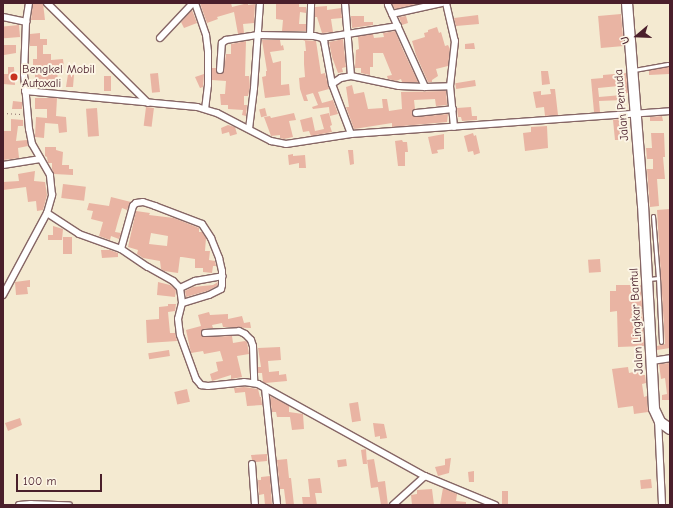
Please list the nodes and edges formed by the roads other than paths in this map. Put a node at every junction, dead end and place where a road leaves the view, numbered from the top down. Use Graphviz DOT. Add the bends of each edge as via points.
graph roads {
  1 [pos="29,3"];
  2 [pos="47,3"];
  3 [pos="194,3"];
  4 [pos="260,3"];
  5 [pos="311,3"];
  6 [pos="345,3"];
  7 [pos="442,3"];
  8 [pos="446,3"];
  9 [pos="627,3"];
  10 [pos="388,5"];
  11 [pos="417,6"];
  12 [pos="392,14"];
  13 [pos="3,17"];
  14 [pos="26,22"];
  15 [pos="398,26"];
  16 [pos="348,32"];
  17 [pos="257,35"];
  18 [pos="310,35"];
  19 [pos="160,38"];
  20 [pos="322,38"];
  21 [pos="667,64"];
  22 [pos="220,70"];
  23 [pos="633,70"];
  24 [pos="351,76"];
  25 [pos="332,84"];
  26 [pos="450,86"];
  27 [pos="425,87"];
  28 [pos="25,91"];
  29 [pos="148,103"];
  30 [pos="205,109"];
  31 [pos="453,109"];
  32 [pos="670,111"];
  33 [pos="416,113"];
  34 [pos="636,114"];
  35 [pos="454,127"];
  36 [pos="249,129"];
  37 [pos="351,134"];
  38 [pos="41,159"];
  39 [pos="3,165"];
  40 [pos="643,204"];
  41 [pos="47,213"];
  42 [pos="121,249"];
  43 [pos="223,276"];
  44 [pos="653,279"];
  45 [pos="180,288"];
  46 [pos="3,296"];
  47 [pos="182,303"];
  48 [pos="205,333"];
  49 [pos="661,342"];
  50 [pos="670,358"];
  51 [pos="652,361"];
  52 [pos="254,383"];
  53 [pos="265,388"];
  54 [pos="658,419"];
  55 [pos="669,428"];
  56 [pos="659,441"];
  57 [pos="252,464"];
  58 [pos="425,476"];
  59 [pos="19,505"];
  60 [pos="69,505"];
  61 [pos="255,505"];
  62 [pos="277,505"];
  63 [pos="393,505"];
  64 [pos="494,505"];
  65 [pos="662,505"];
  1 -- 14 [label="street"];
  2 -- 29 [label="street"];
  3 -- 19 [label="street"];
  3 -- 30 [label="street" via="206,35 208,52"];
  4 -- 17 [label="street"];
  5 -- 18 [label="street"];
  6 -- 16 [label="street"];
  7 -- 11 [label="street"];
  8 -- 26 [label="street" via="455,42"];
  9 -- 23 [label="main road, Jalan Pemuda"];
  10 -- 12 [label="street"];
  11 -- 12 [label="street"];
  12 -- 15 [label="street"];
  13 -- 14 [label="street"];
  14 -- 28 [label="street"];
  15 -- 16 [label="street"];
  15 -- 27 [label="street"];
  16 -- 20 [label="street"];
  16 -- 24 [label="street"];
  17 -- 18 [label="street"];
  17 -- 22 [label="street" via="223,41"];
  17 -- 36 [label="street"];
  18 -- 20 [label="street"];
  20 -- 25 [label="street"];
  21 -- 23 [label="lane"];
  23 -- 34 [label="main road, Jalan Pemuda"];
  24 -- 25 [label="street" via="341,78"];
  24 -- 27 [label="street" via="386,84"];
  25 -- 37 [label="street"];
  26 -- 27 [label="street"];
  26 -- 31 [label="street"];
  28 -- 29 [label="street"];
  28 -- 38 [label="street" via="29,129"];
  29 -- 30 [label="street"];
  30 -- 36 [label="street"];
  31 -- 33 [label="street"];
  31 -- 35 [label="street"];
  32 -- 34 [label="street"];
  34 -- 35 [label="street"];
  34 -- 40 [label="main road, Jalan Pemuda"];
  35 -- 37 [label="street"];
  36 -- 37 [label="street" via="271,141 286,144"];
  38 -- 39 [label="street"];
  38 -- 41 [label="street" via="52,184 51,202"];
  40 -- 44 [label="main road, Jalan Lingkar Bantul" via="648,217"];
  41 -- 42 [label="street" via="79,234"];
  41 -- 46 [label="street"];
  42 -- 43 [label="street" via="133,204 147,203 202,224 217,252"];
  42 -- 45 [label="street"];
  43 -- 45 [label="street" via="195,281"];
  43 -- 47 [label="street" via="220,289"];
  44 -- 49 [label="lane"];
  44 -- 51 [label="main road, Jalan Lingkar Bantul"];
  45 -- 47 [label="street"];
  47 -- 52 [label="street" via="178,319 180,335 198,383 208,386 238,382"];
  48 -- 52 [label="street" via="239,331 250,339 253,347"];
  50 -- 51 [label="street"];
  51 -- 54 [label="main road, Jalan Lingkar Bantul" via="654,404"];
  52 -- 53 [label="street"];
  53 -- 58 [label="street"];
  53 -- 62 [label="street"];
  54 -- 55 [label="main road"];
  54 -- 56 [label="street"];
  55 -- 56 [label="street"];
  56 -- 65 [label="street"];
  57 -- 61 [label="street"];
  58 -- 63 [label="street"];
  58 -- 64 [label="street"];
  59 -- 60 [label="street"];
}
